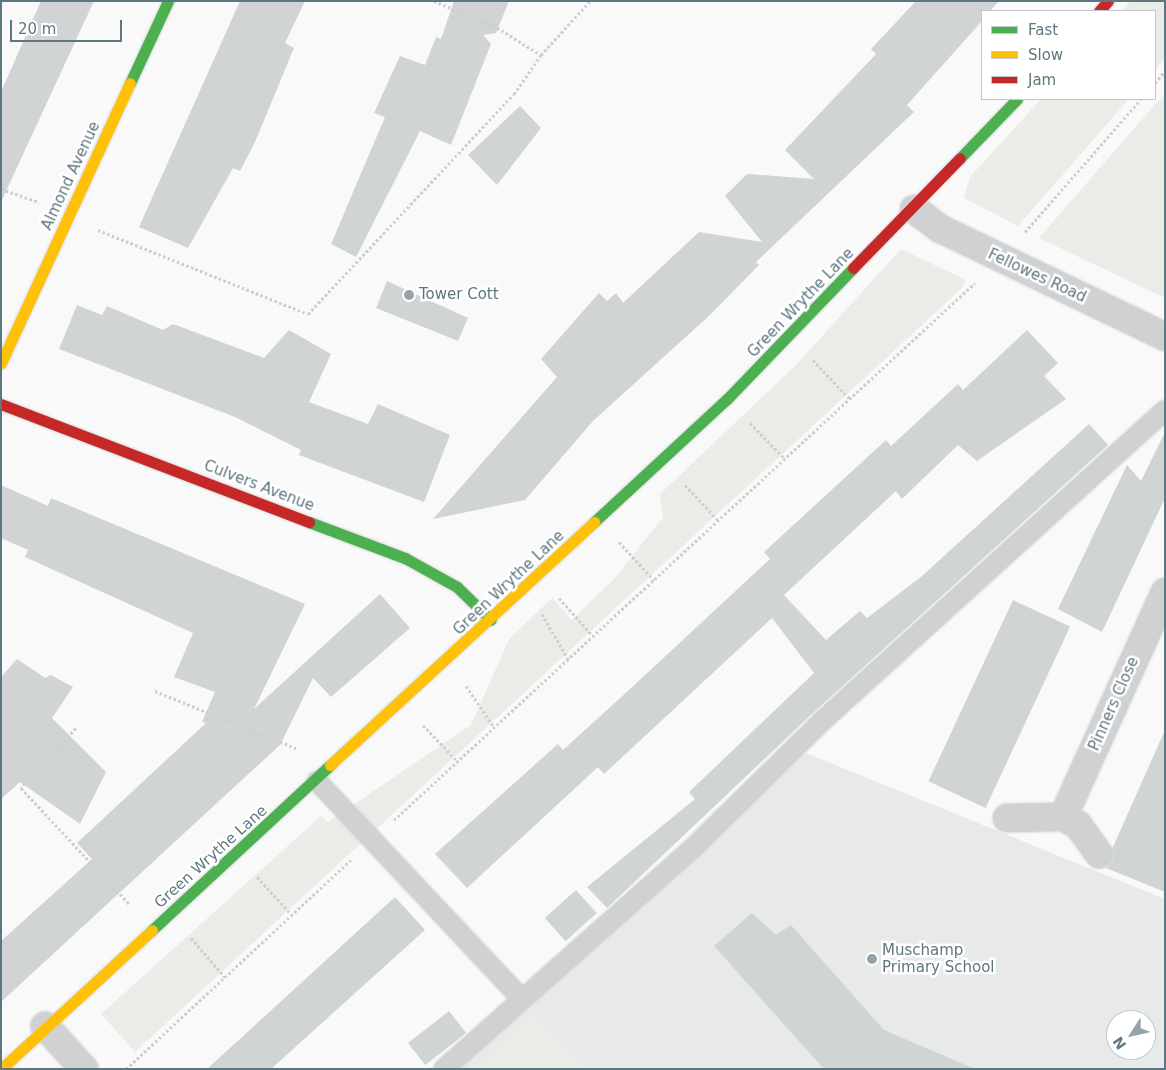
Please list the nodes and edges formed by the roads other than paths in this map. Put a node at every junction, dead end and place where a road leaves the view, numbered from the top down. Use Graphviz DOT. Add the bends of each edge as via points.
graph roads {
  1 [pos="168,1"];
  2 [pos="1016,100"];
  3 [pos="914,209"];
  4 [pos="1165,337"];
  5 [pos="1,363"];
  6 [pos="1,404"];
  7 [pos="1165,410"];
  8 [pos="1165,592"];
  9 [pos="491,620"];
  10 [pos="317,781"];
  11 [pos="1063,817"];
  12 [pos="1006,818"];
  13 [pos="1099,854"];
  14 [pos="522,999"];
  15 [pos="45,1026"];
  16 [pos="1,1069"];
  17 [pos="84,1069"];
  18 [pos="444,1069"];
  1 -- 5 [label="street, Almond Avenue"];
  2 -- 3 [label="street, Green Wrythe Lane"];
  3 -- 4 [label="street, Fellowes Road" via="941,230"];
  3 -- 9 [label="street, Green Wrythe Lane" via="727,399"];
  6 -- 9 [label="street, Culvers Avenue" via="405,558 457,587"];
  7 -- 14 [label="lane"];
  8 -- 11 [label="street, Pinners Close"];
  9 -- 10 [label="street, Green Wrythe Lane"];
  10 -- 14 [label="lane"];
  10 -- 15 [label="street, Green Wrythe Lane"];
  11 -- 12 [label="street"];
  11 -- 13 [label="street" via="1078,825"];
  14 -- 18 [label="lane"];
  15 -- 16 [label="street, Green Wrythe Lane"];
  15 -- 17 [label="street"];
}
